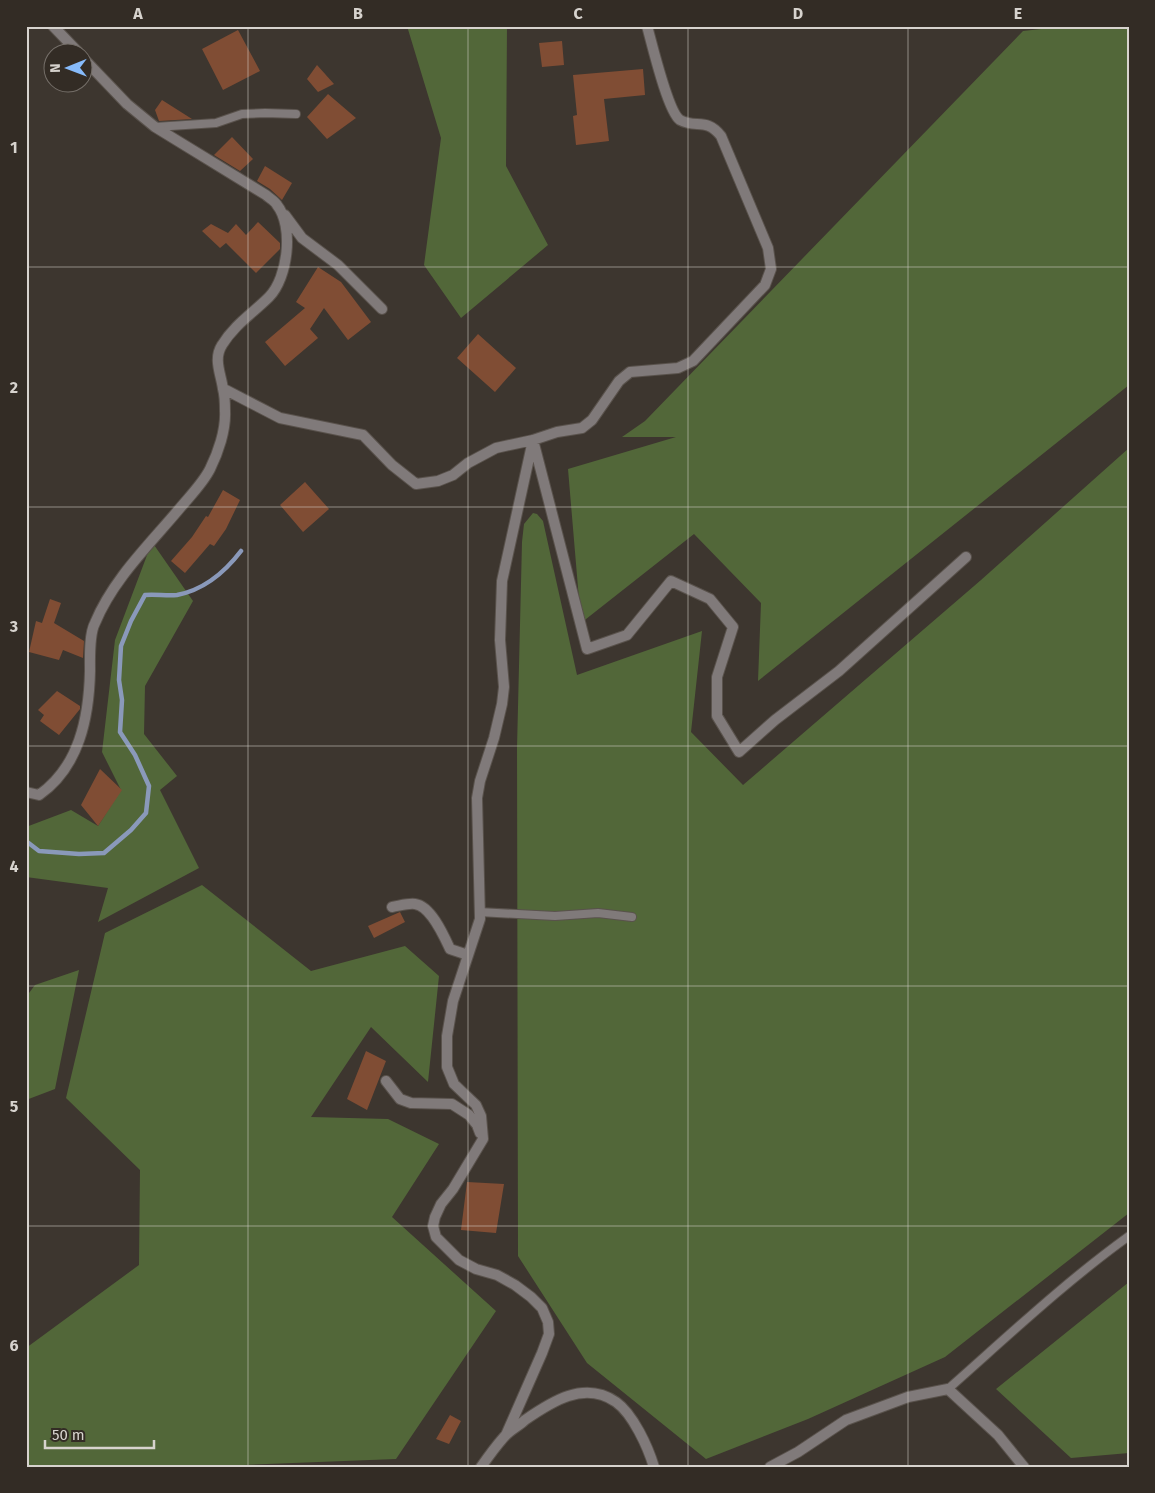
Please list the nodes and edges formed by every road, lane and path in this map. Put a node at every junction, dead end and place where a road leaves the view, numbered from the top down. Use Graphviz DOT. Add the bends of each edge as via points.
graph roads {
  1 [pos="53,26"];
  2 [pos="647,26"];
  3 [pos="68,42"];
  4 [pos="92,67"];
  5 [pos="296,114"];
  6 [pos="155,128"];
  7 [pos="277,204"];
  8 [pos="382,309"];
  9 [pos="224,389"];
  10 [pos="533,440"];
  11 [pos="966,557"];
  12 [pos="26,792"];
  13 [pos="392,907"];
  14 [pos="479,912"];
  15 [pos="632,917"];
  16 [pos="468,955"];
  17 [pos="386,1081"];
  18 [pos="483,1139"];
  19 [pos="1129,1236"];
  20 [pos="948,1389"];
  21 [pos="506,1435"];
  22 [pos="481,1467"];
  23 [pos="654,1467"];
  24 [pos="770,1467"];
  25 [pos="1024,1467"];
  1 -- 3 [label="street"];
  2 -- 10 [label="street" via="675,114 685,122 707,124 721,136 768,248 771,269 765,285 693,361 678,368 630,372 619,380 592,420 582,428"];
  4 -- 6 [label="street"];
  5 -- 6 [label="lane" via="242,114 216,123"];
  6 -- 7 [label="street"];
  7 -- 8 [label="street" via="302,238 338,265"];
  7 -- 9 [label="street" via="288,235 283,275 270,296 244,318 221,346 217,368"];
  9 -- 10 [label="street" via="280,418 363,435 416,484 452,475 468,462 496,448"];
  9 -- 12 [label="street" via="226,414 209,470 109,594 94,625 85,720 76,751 48,789 39,795"];
  10 -- 11 [label="street" via="587,649 627,635 671,581 710,598 733,627 717,677 717,716 739,752 840,671"];
  10 -- 14 [label="street" via="502,581 502,704 477,798"];
  13 -- 16 [label="street" via="416,904 424,908 436,922 450,949"];
  14 -- 15 [label="lane" via="555,916 598,913"];
  14 -- 16 [label="street" via="480,919"];
  16 -- 18 [label="street" via="453,1001 446,1067 454,1084 476,1105 481,1116"];
  17 -- 18 [label="street" via="400,1099 411,1103 452,1104 477,1124"];
  18 -- 21 [label="street" via="441,1204 433,1226 436,1237 458,1260 515,1285 542,1308 548,1322 549,1334 542,1353"];
  19 -- 20 [label="lane" via="1034,1313"];
  20 -- 24 [label="street" via="908,1397 846,1420"];
  20 -- 25 [label="street" via="998,1435"];
  21 -- 22 [label="street"];
  21 -- 23 [label="street" via="559,1398 592,1393 621,1406 638,1430"];
}
